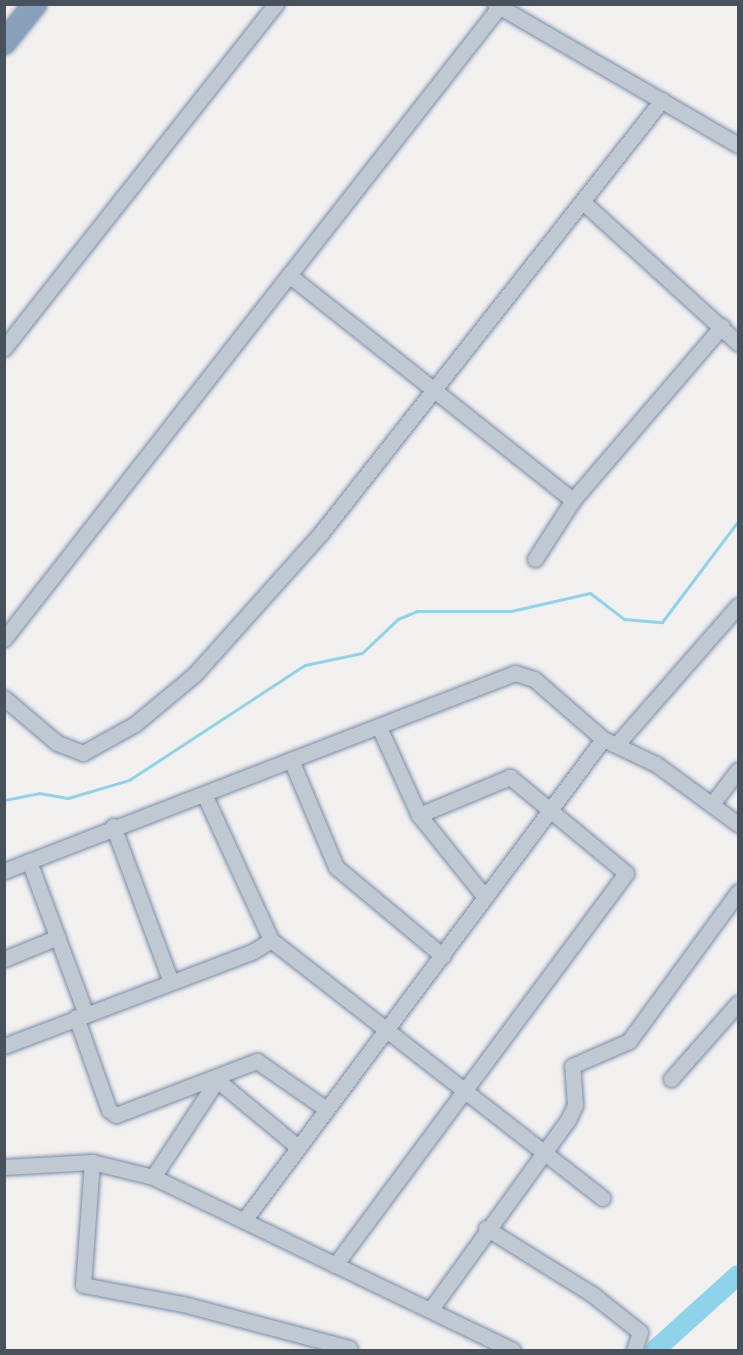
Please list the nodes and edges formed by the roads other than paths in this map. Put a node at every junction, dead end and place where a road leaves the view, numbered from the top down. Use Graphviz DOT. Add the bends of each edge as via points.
graph roads {
  1 [pos="18,4"];
  2 [pos="35,4"];
  3 [pos="276,4"];
  4 [pos="497,6"];
  5 [pos="4,22"];
  6 [pos="4,43"];
  7 [pos="663,100"];
  8 [pos="738,145"];
  9 [pos="583,202"];
  10 [pos="289,276"];
  11 [pos="722,326"];
  12 [pos="738,343"];
  13 [pos="4,348"];
  14 [pos="432,394"];
  15 [pos="573,500"];
  16 [pos="536,559"];
  17 [pos="738,606"];
  18 [pos="4,639"];
  19 [pos="4,698"];
  20 [pos="379,727"];
  21 [pos="610,742"];
  22 [pos="291,760"];
  23 [pos="738,770"];
  24 [pos="204,794"];
  25 [pos="712,804"];
  26 [pos="551,806"];
  27 [pos="419,815"];
  28 [pos="738,824"];
  29 [pos="114,826"];
  30 [pos="29,861"];
  31 [pos="4,871"];
  32 [pos="738,892"];
  33 [pos="485,897"];
  34 [pos="58,937"];
  35 [pos="271,940"];
  36 [pos="443,956"];
  37 [pos="4,959"];
  38 [pos="171,982"];
  39 [pos="738,1003"];
  40 [pos="81,1015"];
  41 [pos="384,1030"];
  42 [pos="4,1046"];
  43 [pos="671,1079"];
  44 [pos="217,1080"];
  45 [pos="465,1090"];
  46 [pos="326,1109"];
  47 [pos="298,1147"];
  48 [pos="542,1151"];
  49 [pos="92,1162"];
  50 [pos="4,1167"];
  51 [pos="153,1177"];
  52 [pos="603,1198"];
  53 [pos="245,1219"];
  54 [pos="486,1228"];
  55 [pos="335,1265"];
  56 [pos="431,1309"];
  57 [pos="349,1348"];
  58 [pos="513,1350"];
  59 [pos="634,1350"];
  1 -- 5 [label="highway"];
  2 -- 6 [label="highway"];
  3 -- 13 [label="street"];
  4 -- 7 [label="street"];
  4 -- 10 [label="street"];
  7 -- 8 [label="street"];
  7 -- 9 [label="street"];
  9 -- 11 [label="street"];
  9 -- 14 [label="street"];
  10 -- 14 [label="street"];
  10 -- 18 [label="street"];
  11 -- 12 [label="street"];
  11 -- 15 [label="street"];
  14 -- 15 [label="street"];
  14 -- 19 [label="street" via="236,632 135,724 83,753 57,743"];
  15 -- 16 [label="street"];
  17 -- 21 [label="street"];
  20 -- 21 [label="street" via="524,674"];
  20 -- 22 [label="street"];
  20 -- 27 [label="street"];
  21 -- 25 [label="street" via="656,764"];
  21 -- 26 [label="street"];
  22 -- 24 [label="street"];
  22 -- 36 [label="street" via="336,867"];
  23 -- 25 [label="street"];
  24 -- 29 [label="street"];
  24 -- 35 [label="street"];
  25 -- 28 [label="street"];
  26 -- 27 [label="street" via="510,777 501,777"];
  26 -- 33 [label="street"];
  26 -- 45 [label="street" via="626,873"];
  27 -- 33 [label="street"];
  29 -- 30 [label="street"];
  29 -- 38 [label="street"];
  30 -- 31 [label="street"];
  30 -- 34 [label="street"];
  32 -- 48 [label="street" via="629,1041 572,1066 575,1105"];
  33 -- 36 [label="street"];
  34 -- 37 [label="street"];
  34 -- 40 [label="street"];
  35 -- 38 [label="street" via="252,952"];
  35 -- 41 [label="street"];
  36 -- 41 [label="street"];
  38 -- 40 [label="street"];
  39 -- 43 [label="street"];
  40 -- 42 [label="street"];
  40 -- 44 [label="street" via="109,1110 116,1114"];
  41 -- 45 [label="street"];
  41 -- 46 [label="street"];
  44 -- 46 [label="street" via="262,1062"];
  44 -- 47 [label="street"];
  44 -- 51 [label="street"];
  45 -- 48 [label="street"];
  45 -- 55 [label="street"];
  46 -- 47 [label="street"];
  47 -- 53 [label="street"];
  48 -- 52 [label="street"];
  48 -- 54 [label="street"];
  49 -- 50 [label="street"];
  49 -- 51 [label="street"];
  49 -- 57 [label="street" via="83,1285 183,1304"];
  51 -- 53 [label="street"];
  53 -- 55 [label="street"];
  54 -- 56 [label="street"];
  54 -- 59 [label="street" via="592,1293 640,1332"];
  55 -- 56 [label="street"];
  56 -- 58 [label="street"];
}
